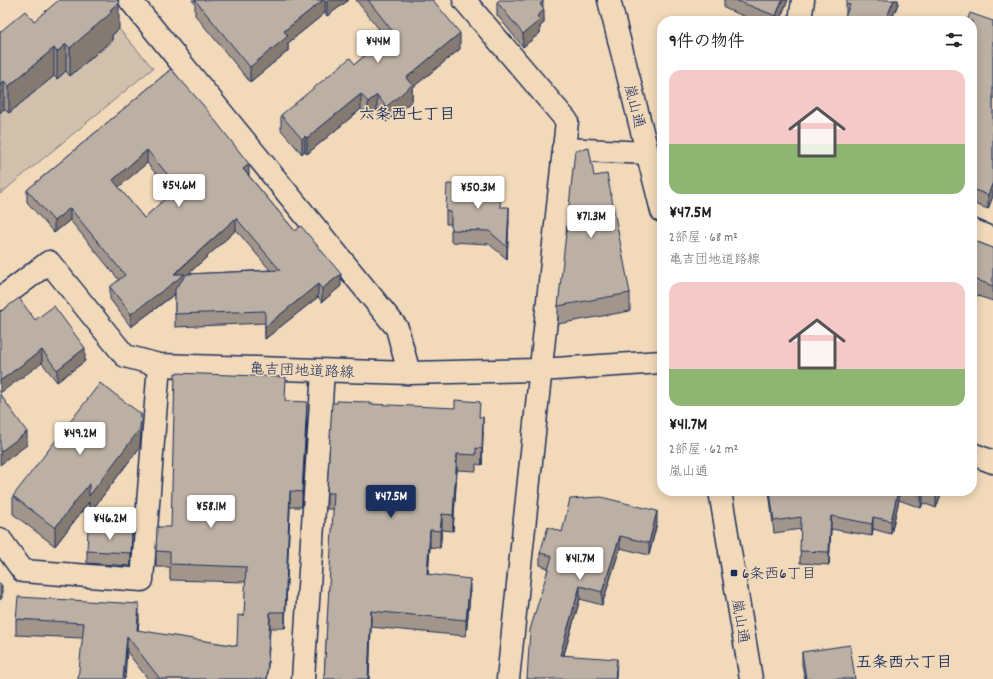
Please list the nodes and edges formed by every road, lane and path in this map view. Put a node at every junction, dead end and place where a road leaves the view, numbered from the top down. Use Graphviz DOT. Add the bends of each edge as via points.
graph roads {
  1 [pos="130,0"];
  2 [pos="464,0"];
  3 [pos="608,0"];
  4 [pos="803,0"];
  5 [pos="801,16"];
  6 [pos="563,149"];
  7 [pos="647,153"];
  8 [pos="657,192"];
  9 [pos="977,232"];
  10 [pos="993,239"];
  11 [pos="0,299"];
  12 [pos="657,362"];
  13 [pos="159,365"];
  14 [pos="540,370"];
  15 [pos="323,371"];
  16 [pos="408,373"];
  17 [pos="977,456"];
  18 [pos="993,462"];
  19 [pos="721,496"];
  20 [pos="0,540"];
  21 [pos="303,679"];
  22 [pos="508,679"];
  23 [pos="751,679"];
  1 -- 16 [label="street" via="397,328"];
  2 -- 6 [label="street" via="567,121"];
  3 -- 7 [label="street, 嵐山通"];
  4 -- 5 [label="street"];
  6 -- 7 [label="street"];
  6 -- 14 [label="street"];
  7 -- 8 [label="street, 嵐山通"];
  9 -- 10 [label="street"];
  11 -- 13 [label="street, 亀吉団地道路線" via="49,262 125,356"];
  12 -- 14 [label="street, 亀吉団地道路線"];
  13 -- 15 [label="street, 亀吉団地道路線"];
  13 -- 20 [label="street" via="142,580 23,571"];
  14 -- 16 [label="street, 亀吉団地道路線"];
  14 -- 22 [label="street"];
  15 -- 16 [label="street, 亀吉団地道路線"];
  15 -- 21 [label="street"];
  17 -- 18 [label="street"];
  19 -- 23 [label="street, 嵐山通"];
}
